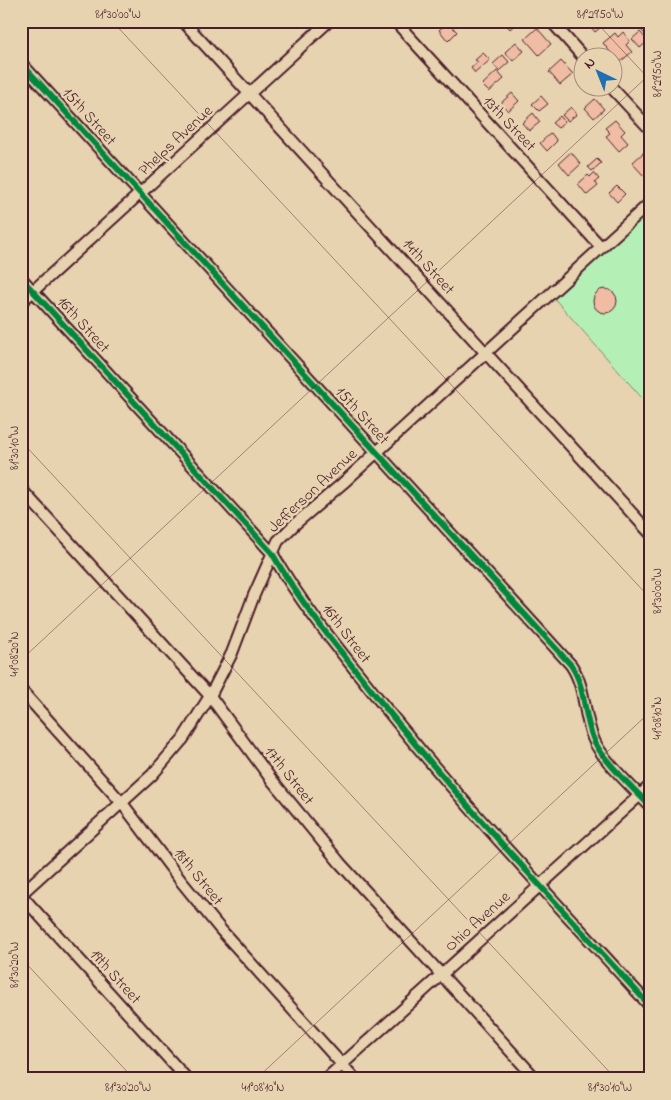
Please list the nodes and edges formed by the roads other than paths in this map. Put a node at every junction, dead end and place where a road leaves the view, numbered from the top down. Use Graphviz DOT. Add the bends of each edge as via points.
graph roads {
  1 [pos="183,21"];
  2 [pos="330,21"];
  3 [pos="394,21"];
  4 [pos="551,21"];
  5 [pos="575,48"];
  6 [pos="21,63"];
  7 [pos="249,94"];
  8 [pos="621,98"];
  9 [pos="650,129"];
  10 [pos="141,194"];
  11 [pos="650,203"];
  12 [pos="601,247"];
  13 [pos="21,278"];
  14 [pos="34,291"];
  15 [pos="21,302"];
  16 [pos="486,352"];
  17 [pos="377,452"];
  18 [pos="21,489"];
  19 [pos="650,533"];
  20 [pos="272,553"];
  21 [pos="21,690"];
  22 [pos="210,696"];
  23 [pos="650,786"];
  24 [pos="640,795"];
  25 [pos="122,803"];
  26 [pos="650,806"];
  27 [pos="540,885"];
  28 [pos="21,894"];
  29 [pos="442,975"];
  30 [pos="650,1006"];
  31 [pos="342,1065"];
  32 [pos="187,1079"];
  33 [pos="326,1079"];
  34 [pos="355,1079"];
  35 [pos="536,1079"];
  1 -- 7 [label="street, 14th Street"];
  2 -- 7 [label="street, Phelps Avenue"];
  3 -- 12 [label="street, 13th Street"];
  4 -- 5 [label="street"];
  6 -- 10 [label="street, 15th Street"];
  7 -- 10 [label="street, Phelps Avenue"];
  7 -- 16 [label="street, 14th Street"];
  8 -- 9 [label="street"];
  10 -- 14 [label="street, Phelps Avenue"];
  10 -- 17 [label="street, 15th Street"];
  11 -- 12 [label="street, Jefferson Avenue"];
  12 -- 16 [label="street, Jefferson Avenue"];
  13 -- 14 [label="street, 16th Street"];
  14 -- 15 [label="street, Phelps Avenue"];
  14 -- 20 [label="street, 16th Street"];
  16 -- 17 [label="street, Jefferson Avenue"];
  16 -- 19 [label="street, 14th Street"];
  17 -- 20 [label="street, Jefferson Avenue" via="295,524 278,541"];
  17 -- 24 [label="street, 15th Street" via="570,665 581,687 590,731 597,747"];
  18 -- 22 [label="street, 17th Street"];
  20 -- 22 [label="street, Jefferson Avenue" via="232,653"];
  20 -- 27 [label="street, 16th Street" via="294,588 394,719"];
  21 -- 25 [label="street, 18th Street"];
  22 -- 25 [label="street, Jefferson Avenue" via="168,757"];
  22 -- 29 [label="street, 17th Street" via="310,828"];
  23 -- 24 [label="street, Ohio Avenue"];
  24 -- 26 [label="street, 15th Street"];
  24 -- 27 [label="street, Ohio Avenue"];
  25 -- 28 [label="street, Jefferson Avenue"];
  25 -- 31 [label="street, 18th Street" via="222,930"];
  27 -- 29 [label="street, Ohio Avenue"];
  27 -- 30 [label="street, 16th Street"];
  28 -- 32 [label="street, 19th Street"];
  29 -- 31 [label="street, Ohio Avenue"];
  29 -- 35 [label="street, 17th Street"];
  31 -- 33 [label="street, Ohio Avenue"];
  31 -- 34 [label="street, 18th Street"];
}
